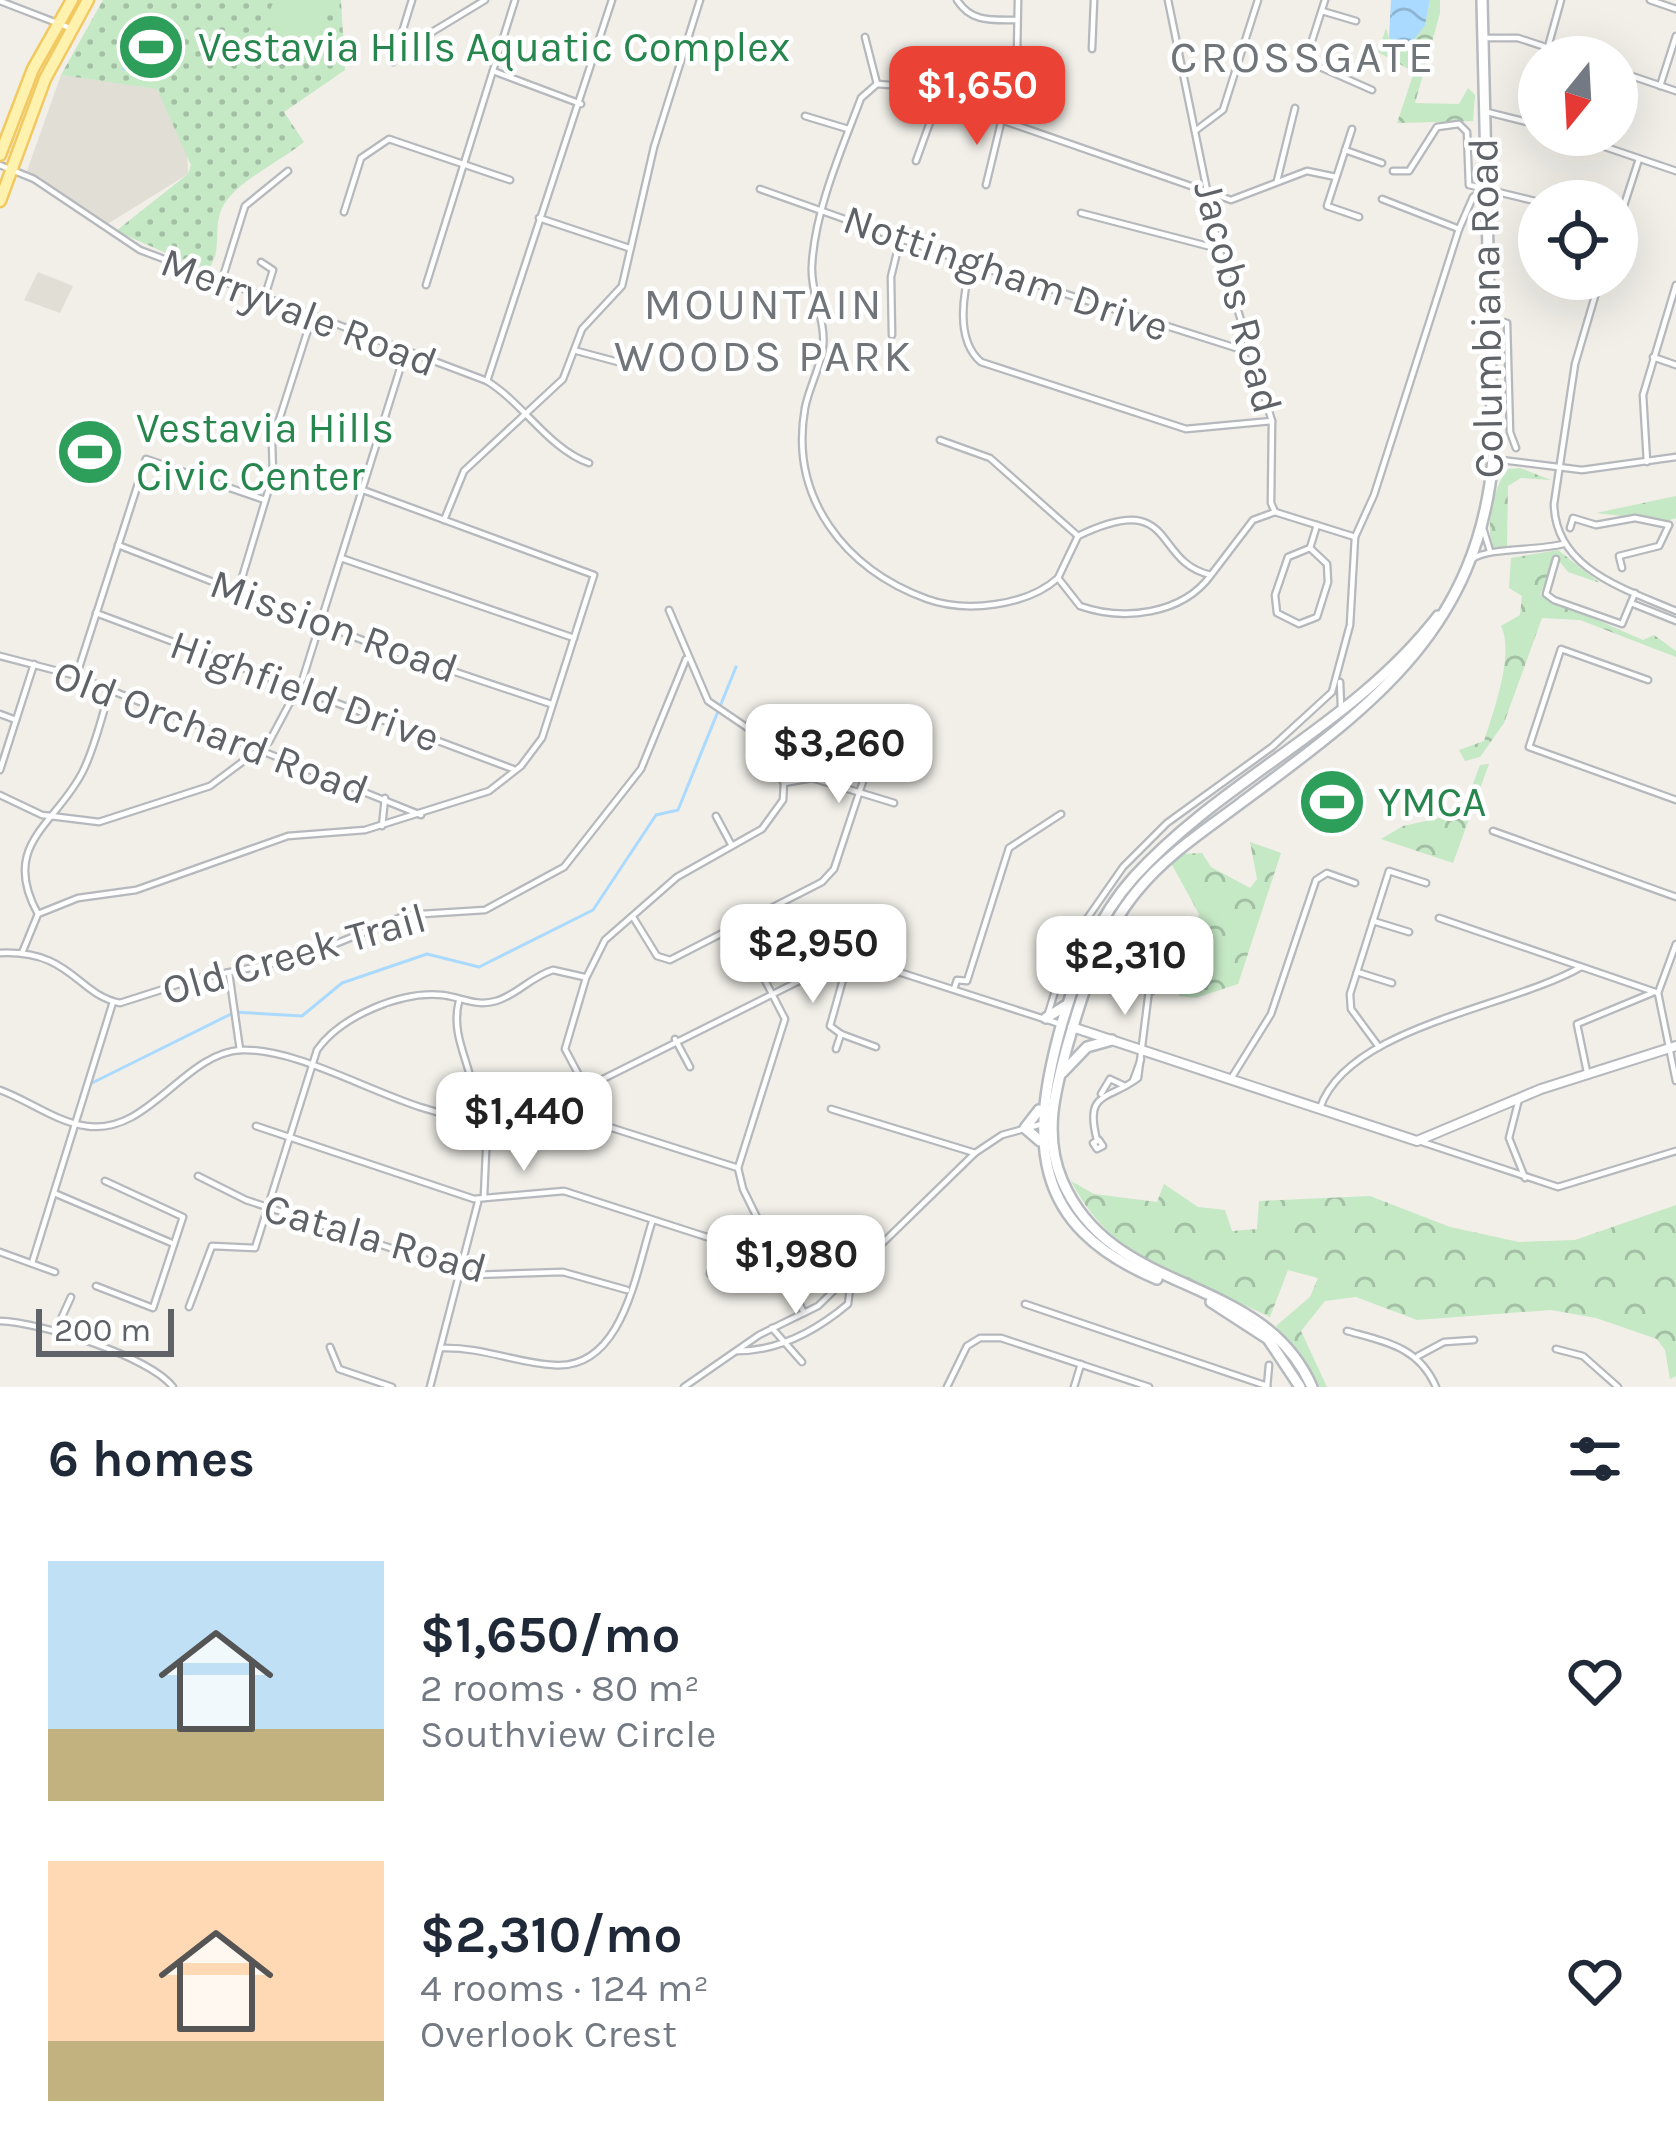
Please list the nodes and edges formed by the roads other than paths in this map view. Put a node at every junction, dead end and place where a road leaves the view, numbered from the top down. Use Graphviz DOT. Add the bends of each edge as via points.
graph roads {
  1 [pos="72,0"];
  2 [pos="88,0"];
  3 [pos="412,0"];
  4 [pos="485,0"];
  5 [pos="504,0"];
  6 [pos="612,0"];
  7 [pos="700,0"];
  8 [pos="957,0"];
  9 [pos="1018,0"];
  10 [pos="1094,0"];
  11 [pos="1168,0"];
  12 [pos="1258,0"];
  13 [pos="1325,0"];
  14 [pos="1482,0"];
  15 [pos="1561,0"];
  16 [pos="1650,0"];
  17 [pos="0,1"];
  18 [pos="515,2"];
  19 [pos="1676,9"];
  20 [pos="1322,10"];
  21 [pos="1015,20"];
  22 [pos="1356,22"];
  23 [pos="64,25"];
  24 [pos="1551,36"];
  25 [pos="1676,36"];
  26 [pos="865,37"];
  27 [pos="1483,38"];
  28 [pos="1518,38"];
  29 [pos="398,43"];
  30 [pos="1092,49"];
  31 [pos="393,62"];
  32 [pos="493,71"];
  33 [pos="1638,78"];
  34 [pos="877,84"];
  35 [pos="1660,86"];
  36 [pos="1372,91"];
  37 [pos="1676,91"];
  38 [pos="938,100"];
  39 [pos="580,104"];
  40 [pos="1295,108"];
  41 [pos="1484,111"];
  42 [pos="805,116"];
  43 [pos="998,119"];
  44 [pos="1518,119"];
  45 [pos="848,129"];
  46 [pos="1352,129"];
  47 [pos="1196,131"];
  48 [pos="1345,150"];
  49 [pos="0,155"];
  50 [pos="1630,156"];
  51 [pos="1639,159"];
  52 [pos="916,161"];
  53 [pos="464,163"];
  54 [pos="1382,163"];
  55 [pos="5,167"];
  56 [pos="1393,170"];
  57 [pos="287,171"];
  58 [pos="1676,171"];
  59 [pos="1336,177"];
  60 [pos="510,180"];
  61 [pos="1632,180"];
  62 [pos="1276,181"];
  63 [pos="986,185"];
  64 [pos="1486,188"];
  65 [pos="760,189"];
  66 [pos="1207,189"];
  67 [pos="1518,196"];
  68 [pos="1382,199"];
  69 [pos="0,201"];
  70 [pos="823,211"];
  71 [pos="344,212"];
  72 [pos="1081,213"];
  73 [pos="1360,217"];
  74 [pos="539,218"];
  75 [pos="1459,229"];
  76 [pos="900,240"];
  77 [pos="629,248"];
  78 [pos="1219,249"];
  79 [pos="261,262"];
  80 [pos="970,264"];
  81 [pos="221,283"];
  82 [pos="426,285"];
  83 [pos="1676,285"];
  84 [pos="264,299"];
  85 [pos="1593,300"];
  86 [pos="312,317"];
  87 [pos="1490,318"];
  88 [pos="892,335"];
  89 [pos="577,351"];
  90 [pos="405,353"];
  91 [pos="1252,353"];
  92 [pos="1653,357"];
  93 [pos="618,362"];
  94 [pos="1676,364"];
  95 [pos="487,381"];
  96 [pos="531,412"];
  97 [pos="1272,421"];
  98 [pos="940,440"];
  99 [pos="1516,448"];
  100 [pos="1676,457"];
  101 [pos="1493,459"];
  102 [pos="1647,462"];
  103 [pos="590,463"];
  104 [pos="1559,468"];
  105 [pos="363,490"];
  106 [pos="265,500"];
  107 [pos="1275,512"];
  108 [pos="443,520"];
  109 [pos="1672,524"];
  110 [pos="1317,526"];
  111 [pos="1483,526"];
  112 [pos="1570,528"];
  113 [pos="1078,536"];
  114 [pos="1355,537"];
  115 [pos="1563,544"];
  116 [pos="118,545"];
  117 [pos="1310,548"];
  118 [pos="1490,551"];
  119 [pos="340,557"];
  120 [pos="1472,559"];
  121 [pos="1556,559"];
  122 [pos="1622,568"];
  123 [pos="1211,575"];
  124 [pos="1058,578"];
  125 [pos="238,591"];
  126 [pos="1635,593"];
  127 [pos="1631,603"];
  128 [pos="1446,608"];
  129 [pos="669,610"];
  130 [pos="1676,611"];
  131 [pos="97,613"];
  132 [pos="1676,621"];
  133 [pos="318,623"];
  134 [pos="574,638"];
  135 [pos="0,656"];
  136 [pos="686,659"];
  137 [pos="34,664"];
  138 [pos="76,676"];
  139 [pos="1340,679"];
  140 [pos="1648,680"];
  141 [pos="298,689"];
  142 [pos="111,690"];
  143 [pos="551,704"];
  144 [pos="1342,712"];
  145 [pos="0,714"];
  146 [pos="16,720"];
  147 [pos="257,747"];
  148 [pos="870,760"];
  149 [pos="513,769"];
  150 [pos="0,770"];
  151 [pos="784,783"];
  152 [pos="1213,790"];
  153 [pos="860,791"];
  154 [pos="0,795"];
  155 [pos="385,798"];
  156 [pos="1676,800"];
  157 [pos="894,802"];
  158 [pos="1226,807"];
  159 [pos="1061,814"];
  160 [pos="42,815"];
  161 [pos="421,815"];
  162 [pos="716,816"];
  163 [pos="382,826"];
  164 [pos="1493,831"];
  165 [pos="731,844"];
  166 [pos="1355,883"];
  167 [pos="1426,883"];
  168 [pos="1676,897"];
  169 [pos="38,914"];
  170 [pos="633,917"];
  171 [pos="1439,918"];
  172 [pos="1373,921"];
  173 [pos="738,928"];
  174 [pos="1408,932"];
  175 [pos="1676,944"];
  176 [pos="0,953"];
  177 [pos="22,953"];
  178 [pos="849,956"];
  179 [pos="1581,967"];
  180 [pos="1357,971"];
  181 [pos="229,973"];
  182 [pos="1083,975"];
  183 [pos="586,978"];
  184 [pos="1392,982"];
  185 [pos="954,988"];
  186 [pos="771,992"];
  187 [pos="1152,992"];
  188 [pos="1658,993"];
  189 [pos="459,1001"];
  190 [pos="113,1002"];
  191 [pos="1068,1002"];
  192 [pos="1046,1018"];
  193 [pos="1067,1026"];
  194 [pos="841,1034"];
  195 [pos="675,1039"];
  196 [pos="1112,1040"];
  197 [pos="876,1047"];
  198 [pos="1673,1047"];
  199 [pos="1379,1048"];
  200 [pos="836,1049"];
  201 [pos="240,1050"];
  202 [pos="1143,1054"];
  203 [pos="312,1067"];
  204 [pos="690,1067"];
  205 [pos="1587,1072"];
  206 [pos="1059,1077"];
  207 [pos="1232,1077"];
  208 [pos="1676,1081"];
  209 [pos="394,1083"];
  210 [pos="1125,1086"];
  211 [pos="583,1087"];
  212 [pos="0,1090"];
  213 [pos="391,1093"];
  214 [pos="1102,1096"];
  215 [pos="1520,1100"];
  216 [pos="1041,1105"];
  217 [pos="1320,1108"];
  218 [pos="831,1109"];
  219 [pos="472,1117"];
  220 [pos="76,1123"];
  221 [pos="1046,1124"];
  222 [pos="256,1126"];
  223 [pos="487,1127"];
  224 [pos="1025,1128"];
  225 [pos="289,1137"];
  226 [pos="1097,1140"];
  227 [pos="1417,1141"];
  228 [pos="1041,1144"];
  229 [pos="1676,1150"];
  230 [pos="975,1153"];
  231 [pos="738,1168"];
  232 [pos="199,1175"];
  233 [pos="1525,1178"];
  234 [pos="105,1180"];
  235 [pos="54,1193"];
  236 [pos="481,1198"];
  237 [pos="267,1207"];
  238 [pos="652,1222"];
  239 [pos="174,1244"];
  240 [pos="0,1252"];
  241 [pos="32,1263"];
  242 [pos="459,1271"];
  243 [pos="55,1272"];
  244 [pos="852,1273"];
  245 [pos="710,1274"];
  246 [pos="96,1286"];
  247 [pos="628,1290"];
  248 [pos="70,1297"];
  249 [pos="1025,1304"];
  250 [pos="189,1307"];
  251 [pos="1230,1307"];
  252 [pos="804,1313"];
  253 [pos="0,1321"];
  254 [pos="772,1328"];
  255 [pos="56,1330"];
  256 [pos="1347,1331"];
  257 [pos="1474,1340"];
  258 [pos="784,1341"];
  259 [pos="329,1347"];
  260 [pos="442,1348"];
  261 [pos="1556,1349"];
  262 [pos="736,1351"];
  263 [pos="1417,1357"];
  264 [pos="802,1362"];
  265 [pos="1081,1364"];
  266 [pos="1269,1365"];
  267 [pos="173,1387"];
  268 [pos="392,1387"];
  269 [pos="430,1387"];
  270 [pos="684,1387"];
  271 [pos="947,1387"];
  272 [pos="1074,1387"];
  273 [pos="1149,1387"];
  274 [pos="1267,1387"];
  275 [pos="1300,1387"];
  276 [pos="1312,1387"];
  277 [pos="1436,1387"];
  278 [pos="1618,1387"];
  1 -- 23 [label="main road"];
  2 -- 23 [label="main road"];
  3 -- 29 [label="street"];
  4 -- 29 [label="street" via="414,43"];
  5 -- 18 [label="street"];
  6 -- 39 [label="street"];
  7 -- 77 [label="street"];
  8 -- 21 [label="street" via="981,20"];
  9 -- 21 [label="street"];
  10 -- 30 [label="street"];
  11 -- 47 [label="street, Jacobs Road"];
  12 -- 47 [label="street" via="1223,110"];
  13 -- 20 [label="street"];
  14 -- 27 [label="main road, Columbiana Road"];
  15 -- 24 [label="street"];
  16 -- 19 [label="street"];
  17 -- 23 [label="street"];
  18 -- 32 [label="street"];
  20 -- 22 [label="street"];
  20 -- 36 [label="street" via="1312,64"];
  21 -- 43 [label="street" via="1017,56"];
  23 -- 49 [label="main road" via="33,69"];
  23 -- 55 [label="main road"];
  25 -- 35 [label="street"];
  26 -- 34 [label="street"];
  27 -- 28 [label="street"];
  27 -- 41 [label="main road, Columbiana Road"];
  29 -- 31 [label="street"];
  32 -- 39 [label="street"];
  32 -- 53 [label="street"];
  33 -- 35 [label="street"];
  34 -- 38 [label="street"];
  34 -- 45 [label="street"];
  35 -- 37 [label="street"];
  38 -- 43 [label="street"];
  38 -- 52 [label="street"];
  39 -- 74 [label="street"];
  40 -- 62 [label="street"];
  41 -- 44 [label="street"];
  41 -- 64 [label="main road, Columbiana Road"];
  42 -- 45 [label="street"];
  43 -- 63 [label="street"];
  43 -- 66 [label="street"];
  45 -- 70 [label="street"];
  46 -- 48 [label="street"];
  47 -- 66 [label="street, Jacobs Road"];
  48 -- 54 [label="street"];
  48 -- 59 [label="street"];
  50 -- 51 [label="street"];
  51 -- 58 [label="street"];
  51 -- 61 [label="street"];
  53 -- 60 [label="street"];
  53 -- 71 [label="street" via="400,139 379,143 361,158"];
  53 -- 82 [label="street"];
  55 -- 69 [label="main road"];
  55 -- 81 [label="street, Merryvale Road" via="112,236"];
  56 -- 64 [label="street" via="1408,171 1437,128 1460,124 1469,185"];
  57 -- 81 [label="street" via="243,211"];
  59 -- 62 [label="street" via="1311,170"];
  59 -- 73 [label="street" via="1327,206"];
  62 -- 66 [label="street" via="1231,200"];
  64 -- 67 [label="street"];
  64 -- 75 [label="street"];
  64 -- 87 [label="main road, Columbiana Road"];
  65 -- 70 [label="street, Nottingham Drive"];
  66 -- 78 [label="street, Jacobs Road"];
  68 -- 75 [label="street"];
  70 -- 76 [label="street, Nottingham Drive"];
  70 -- 124 [label="street" via="811,270 824,340 801,439 811,493 829,529 866,569 934,602 999,604"];
  72 -- 78 [label="street"];
  74 -- 77 [label="street"];
  74 -- 95 [label="street"];
  75 -- 114 [label="street"];
  76 -- 80 [label="street, Nottingham Drive"];
  76 -- 88 [label="street"];
  77 -- 89 [label="street" via="622,286 582,329"];
  78 -- 91 [label="street, Jacobs Road"];
  79 -- 84 [label="street" via="273,270"];
  80 -- 91 [label="street, Nottingham Drive"];
  80 -- 97 [label="street" via="964,329 981,362 1186,429"];
  81 -- 84 [label="street, Merryvale Road"];
  83 -- 92 [label="street"];
  84 -- 86 [label="street, Merryvale Road"];
  85 -- 104 [label="street"];
  86 -- 90 [label="street, Merryvale Road"];
  86 -- 106 [label="street" via="272,442"];
  87 -- 99 [label="street" via="1507,323"];
  87 -- 101 [label="main road, Columbiana Road"];
  89 -- 93 [label="street"];
  89 -- 96 [label="street" via="563,380"];
  90 -- 95 [label="street, Merryvale Road"];
  90 -- 105 [label="street"];
  91 -- 97 [label="street, Jacobs Road"];
  92 -- 94 [label="street"];
  92 -- 102 [label="street" via="1642,406"];
  95 -- 96 [label="street, Merryvale Road"];
  96 -- 103 [label="street, Merryvale Road" via="573,457"];
  96 -- 108 [label="street" via="464,471"];
  97 -- 107 [label="street, Jacobs Road"];
  98 -- 113 [label="street" via="990,458"];
  100 -- 102 [label="street"];
  101 -- 104 [label="street"];
  101 -- 111 [label="main road, Columbiana Road"];
  102 -- 104 [label="street"];
  104 -- 115 [label="street" via="1554,513"];
  105 -- 108 [label="street"];
  105 -- 119 [label="street"];
  106 -- 116 [label="street" via="146,459"];
  106 -- 125 [label="street"];
  107 -- 110 [label="street"];
  107 -- 123 [label="street" via="1253,520"];
  108 -- 134 [label="street" via="594,575"];
  109 -- 112 [label="street" via="1573,518"];
  109 -- 122 [label="street" via="1659,546 1619,556"];
  110 -- 114 [label="street"];
  110 -- 117 [label="street"];
  111 -- 118 [label="street"];
  111 -- 120 [label="main road, Columbiana Road"];
  113 -- 123 [label="street" via="1106,523 1140,521 1167,538 1191,569"];
  113 -- 124 [label="street"];
  114 -- 139 [label="street"];
  115 -- 118 [label="street"];
  115 -- 126 [label="street" via="1578,562"];
  116 -- 125 [label="street, Mission Road"];
  116 -- 131 [label="street"];
  117 -- 117 [label="street" via="1288,557 1275,595 1277,613 1299,624 1317,617 1330,574"];
  118 -- 120 [label="street"];
  119 -- 133 [label="street"];
  119 -- 134 [label="street"];
  120 -- 128 [label="main road, Columbiana Road"];
  121 -- 127 [label="street" via="1550,598 1622,624"];
  123 -- 124 [label="street" via="1174,604 1123,614 1080,606"];
  125 -- 133 [label="street, Mission Road"];
  126 -- 127 [label="street"];
  126 -- 130 [label="street"];
  127 -- 132 [label="street"];
  128 -- 144 [label="main road, Columbiana Road"];
  128 -- 158 [label="main road, Columbiana Road" via="1384,692"];
  129 -- 136 [label="street"];
  131 -- 138 [label="street"];
  131 -- 141 [label="street, Highfield Drive"];
  133 -- 141 [label="street"];
  133 -- 143 [label="street, Mission Road"];
  134 -- 143 [label="street"];
  135 -- 137 [label="street, Old Orchard Road"];
  136 -- 151 [label="street" via="708,701 754,733"];
  136 -- 181 [label="street, Old Creek Trail" via="641,769 564,867 485,910 406,915 302,958"];
  137 -- 138 [label="street, Old Orchard Road"];
  137 -- 146 [label="street"];
  138 -- 142 [label="street, Old Orchard Road"];
  139 -- 144 [label="street"];
  139 -- 152 [label="street" via="1304,721"];
  140 -- 156 [label="street" via="1562,649 1529,747"];
  141 -- 147 [label="street" via="268,742"];
  141 -- 149 [label="street, Highfield Drive"];
  142 -- 147 [label="street, Old Orchard Road"];
  142 -- 160 [label="street" via="82,774"];
  143 -- 149 [label="street" via="535,750"];
  144 -- 158 [label="main road, Columbiana Road"];
  145 -- 146 [label="street"];
  146 -- 150 [label="street"];
  147 -- 155 [label="street, Old Orchard Road"];
  147 -- 160 [label="street" via="239,768 187,796 99,822"];
  148 -- 153 [label="street"];
  149 -- 161 [label="street" via="489,791"];
  151 -- 153 [label="street" via="812,778"];
  151 -- 165 [label="street" via="772,820"];
  152 -- 158 [label="street"];
  152 -- 192 [label="street" via="1152,837 1090,910 1070,943"];
  153 -- 157 [label="street"];
  153 -- 173 [label="street" via="830,875"];
  154 -- 160 [label="street"];
  155 -- 161 [label="street, Old Orchard Road"];
  155 -- 163 [label="street"];
  158 -- 182 [label="main road, Columbiana Road" via="1149,862"];
  159 -- 185 [label="street" via="1009,848 967,981"];
  160 -- 169 [label="street" via="16,865 20,892"];
  161 -- 163 [label="street"];
  162 -- 165 [label="street"];
  163 -- 169 [label="street" via="287,836 136,890 78,898"];
  164 -- 168 [label="street"];
  165 -- 170 [label="street"];
  166 -- 207 [label="street" via="1327,873 1316,880 1271,1014"];
  167 -- 172 [label="street" via="1389,871"];
  169 -- 177 [label="street"];
  170 -- 173 [label="street" via="662,959"];
  170 -- 183 [label="street" via="604,940"];
  171 -- 179 [label="street"];
  172 -- 174 [label="street"];
  172 -- 180 [label="street"];
  173 -- 186 [label="street"];
  175 -- 188 [label="street"];
  176 -- 177 [label="street, Old Creek Trail"];
  177 -- 190 [label="street, Old Creek Trail" via="61,964"];
  178 -- 185 [label="street"];
  178 -- 186 [label="street"];
  178 -- 194 [label="street" via="830,1026"];
  179 -- 188 [label="street"];
  179 -- 199 [label="street"];
  180 -- 184 [label="street"];
  180 -- 199 [label="street" via="1351,1010"];
  181 -- 190 [label="street, Old Creek Trail"];
  181 -- 201 [label="street"];
  182 -- 191 [label="main road, Columbiana Road"];
  182 -- 193 [label="main road, Columbiana Road"];
  183 -- 189 [label="street" via="553,970 498,1000"];
  183 -- 211 [label="street" via="566,1048"];
  185 -- 192 [label="street"];
  186 -- 195 [label="street"];
  186 -- 231 [label="street" via="784,1029"];
  187 -- 202 [label="street"];
  188 -- 198 [label="street"];
  188 -- 205 [label="street" via="1577,1024"];
  189 -- 203 [label="street" via="436,994 374,1009 324,1040"];
  189 -- 219 [label="street" via="456,1032 476,1086"];
  190 -- 220 [label="street"];
  191 -- 192 [label="main road"];
  191 -- 193 [label="main road, Columbiana Road"];
  192 -- 193 [label="street"];
  193 -- 196 [label="street"];
  193 -- 206 [label="main road, Columbiana Road"];
  193 -- 216 [label="main road, Columbiana Road"];
  194 -- 197 [label="street"];
  194 -- 200 [label="street"];
  195 -- 204 [label="street"];
  195 -- 211 [label="street"];
  196 -- 202 [label="street"];
  196 -- 206 [label="main road" via="1088,1047"];
  198 -- 205 [label="street"];
  198 -- 208 [label="street"];
  199 -- 217 [label="street" via="1333,1078"];
  201 -- 203 [label="street"];
  201 -- 220 [label="street" via="124,1119"];
  202 -- 207 [label="street"];
  202 -- 210 [label="street"];
  203 -- 213 [label="street"];
  203 -- 225 [label="street"];
  205 -- 215 [label="street"];
  206 -- 221 [label="main road, Columbiana Road"];
  207 -- 217 [label="street"];
  209 -- 213 [label="street"];
  210 -- 214 [label="street"];
  210 -- 214 [label="street" via="1110,1079"];
  211 -- 223 [label="street" via="517,1122"];
  211 -- 231 [label="street" via="606,1126"];
  212 -- 220 [label="street"];
  213 -- 219 [label="street"];
  214 -- 226 [label="street" via="1092,1116"];
  215 -- 227 [label="street"];
  215 -- 233 [label="street" via="1509,1138"];
  216 -- 221 [label="main road, Columbiana Road"];
  216 -- 224 [label="main road"];
  217 -- 227 [label="street"];
  218 -- 230 [label="street"];
  219 -- 223 [label="street"];
  220 -- 235 [label="street"];
  221 -- 224 [label="street"];
  221 -- 228 [label="main road, Columbiana Road"];
  221 -- 251 [label="main road, Columbiana Road" via="1061,1179 1098,1236"];
  222 -- 225 [label="street"];
  223 -- 236 [label="street"];
  224 -- 228 [label="main road"];
  224 -- 230 [label="street"];
  225 -- 236 [label="street"];
  225 -- 237 [label="street"];
  227 -- 233 [label="street"];
  228 -- 251 [label="main road, Columbiana Road" via="1054,1185 1089,1238 1130,1268"];
  229 -- 233 [label="street" via="1572,1185"];
  230 -- 244 [label="street"];
  231 -- 252 [label="street"];
  232 -- 237 [label="street, Catala Road"];
  234 -- 239 [label="street" via="181,1212"];
  235 -- 239 [label="street"];
  235 -- 241 [label="street"];
  236 -- 238 [label="street" via="564,1191"];
  236 -- 242 [label="street"];
  237 -- 242 [label="street, Catala Road"];
  237 -- 250 [label="street" via="251,1250 212,1246"];
  238 -- 245 [label="street" via="718,1243"];
  238 -- 247 [label="street"];
  239 -- 246 [label="street" via="153,1307"];
  240 -- 241 [label="street"];
  241 -- 243 [label="street"];
  242 -- 247 [label="street, Catala Road" via="562,1272"];
  242 -- 260 [label="street"];
  244 -- 252 [label="street"];
  244 -- 258 [label="street" via="848,1304 813,1332"];
  247 -- 260 [label="street" via="613,1335 572,1364"];
  248 -- 255 [label="street"];
  249 -- 274 [label="street"];
  251 -- 275 [label="main road, Columbiana Road" via="1274,1345"];
  251 -- 276 [label="main road, Columbiana Road" via="1281,1340"];
  252 -- 254 [label="street"];
  253 -- 255 [label="street"];
  254 -- 258 [label="street"];
  254 -- 262 [label="street"];
  255 -- 267 [label="street"];
  256 -- 263 [label="street"];
  257 -- 263 [label="street" via="1444,1342"];
  258 -- 262 [label="street"];
  258 -- 264 [label="street"];
  259 -- 268 [label="street" via="339,1369"];
  260 -- 269 [label="street"];
  261 -- 278 [label="street" via="1583,1356"];
  262 -- 270 [label="street"];
  263 -- 277 [label="street"];
  265 -- 271 [label="street" via="980,1338 961,1354"];
  265 -- 272 [label="street"];
  265 -- 273 [label="street"];
  266 -- 274 [label="street"];
}
